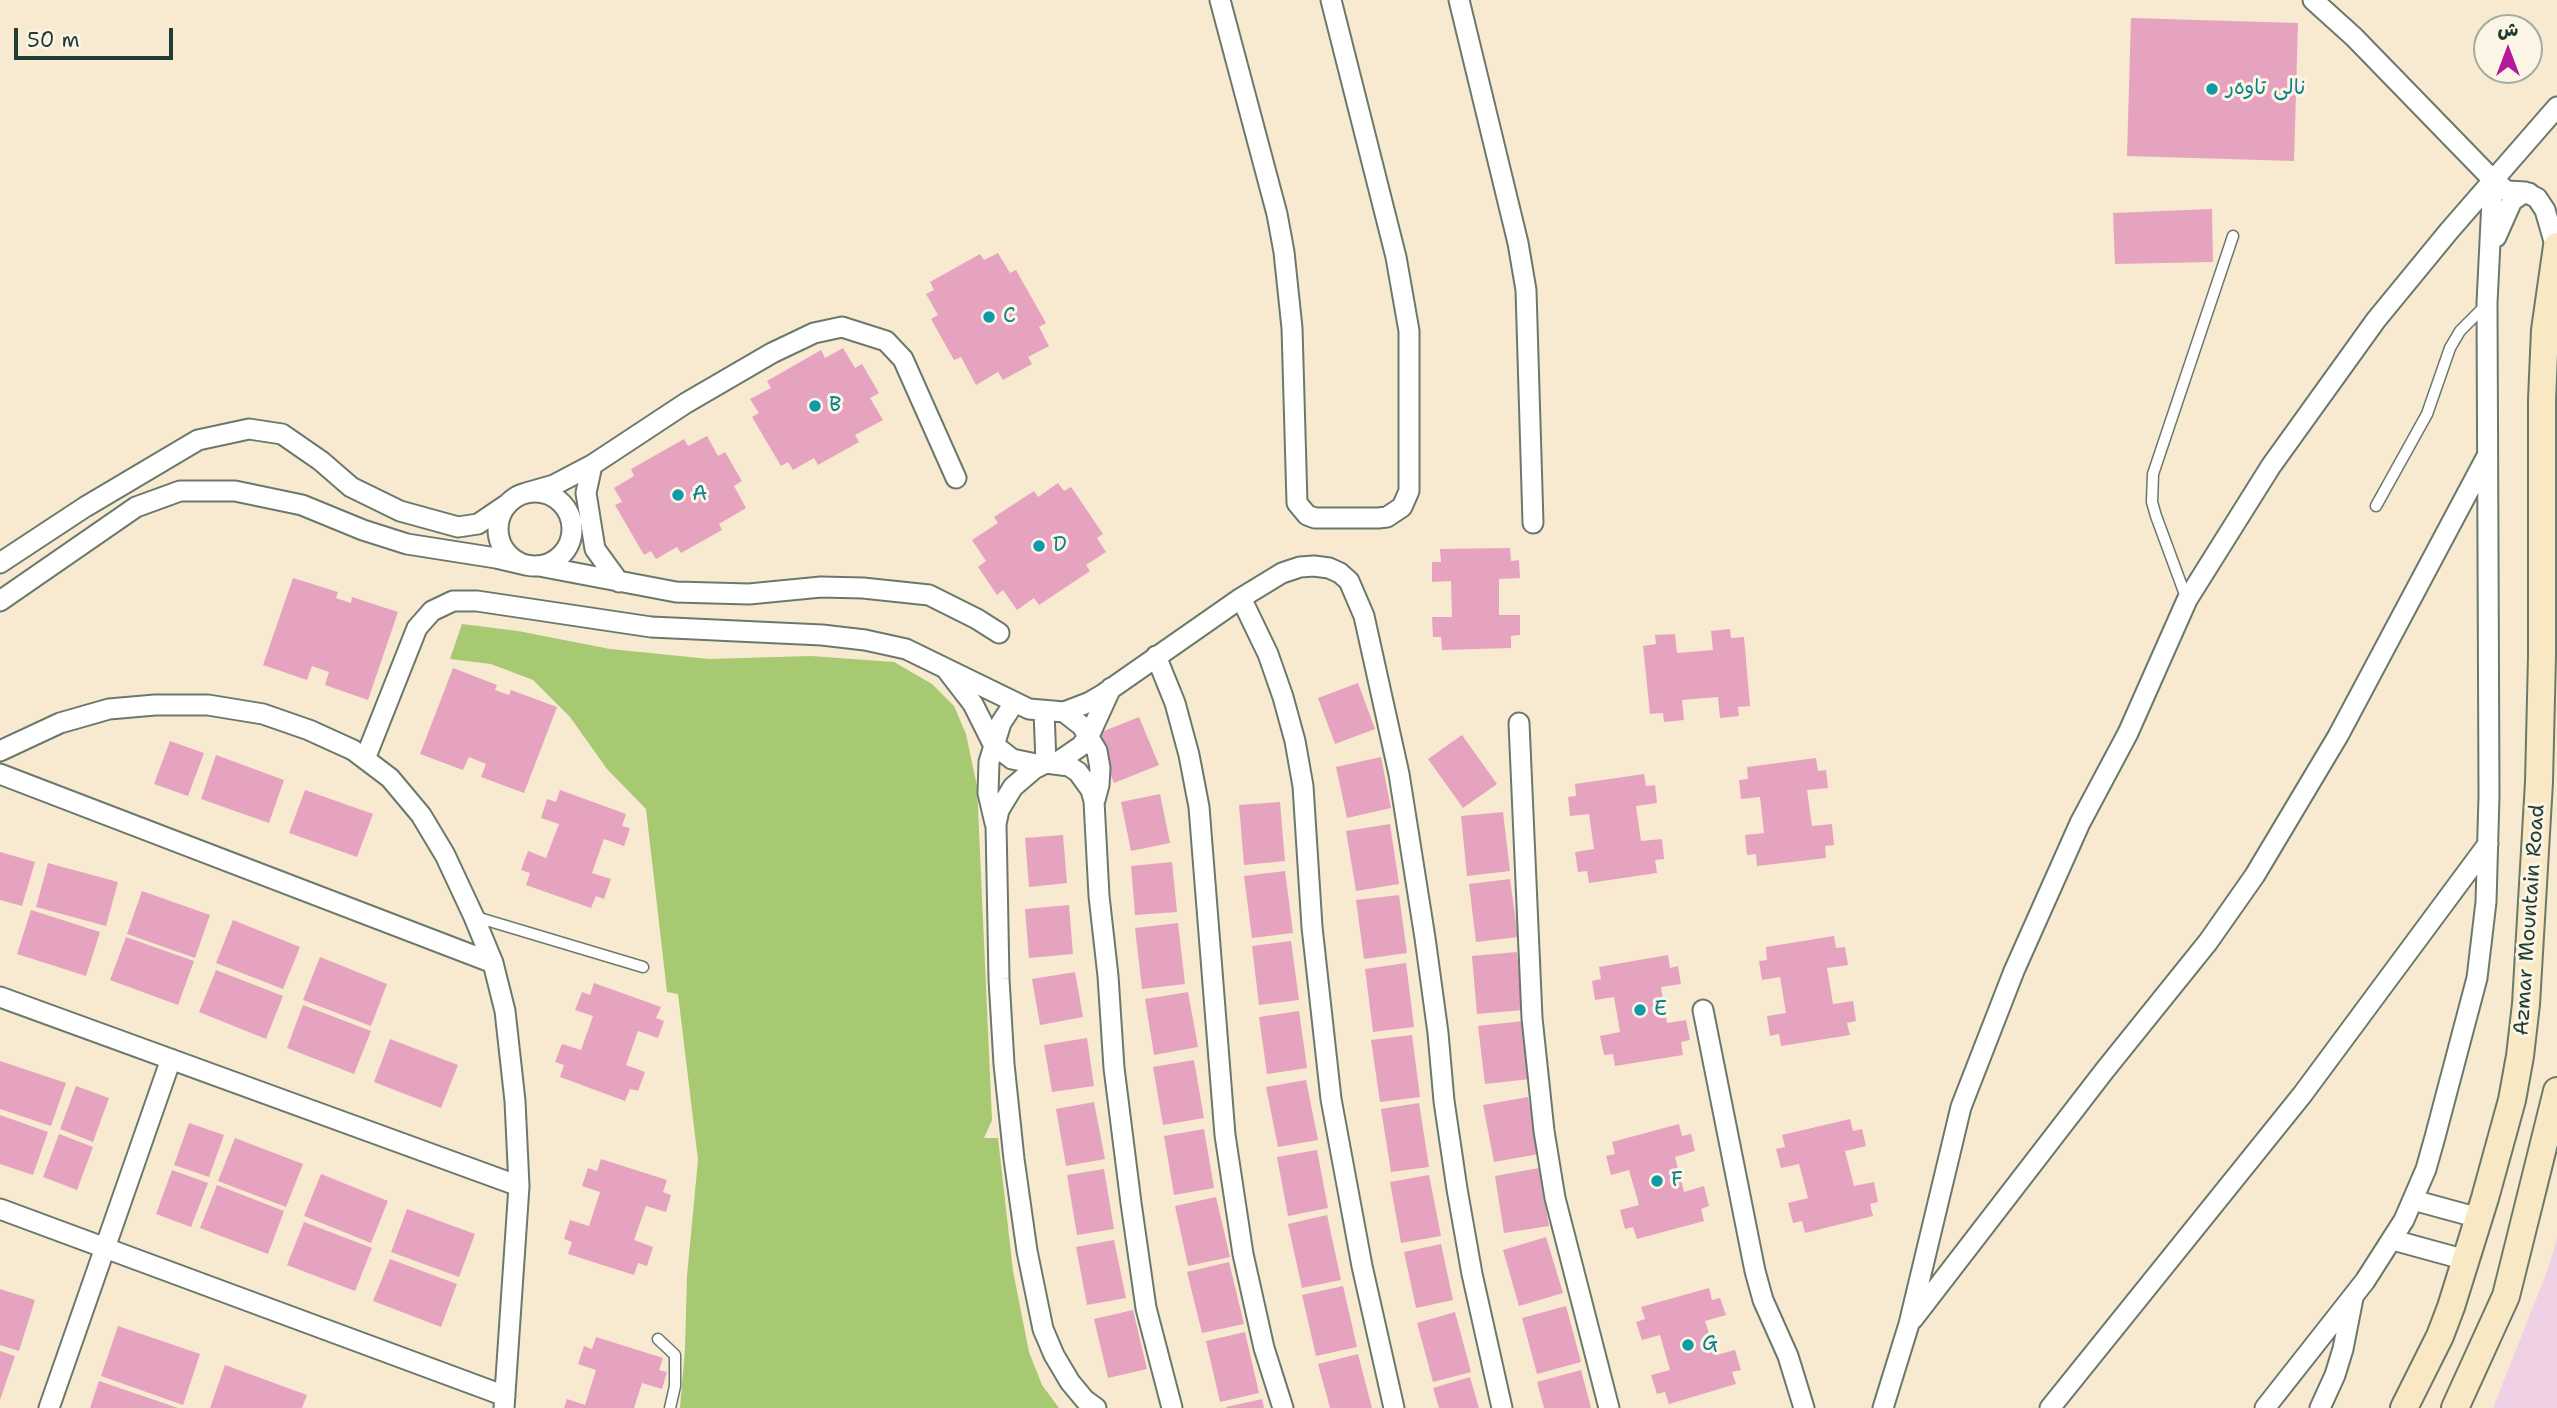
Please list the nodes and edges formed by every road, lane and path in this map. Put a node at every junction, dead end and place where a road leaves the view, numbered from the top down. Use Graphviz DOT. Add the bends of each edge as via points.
graph roads {
  1 [pos="1220,0"];
  2 [pos="1331,0"];
  3 [pos="1459,0"];
  4 [pos="2313,0"];
  5 [pos="2557,107"];
  6 [pos="2493,180"];
  7 [pos="2529,193"];
  8 [pos="2233,236"];
  9 [pos="2557,247"];
  10 [pos="2490,256"];
  11 [pos="2487,303"];
  12 [pos="2488,454"];
  13 [pos="592,466"];
  14 [pos="957,478"];
  15 [pos="526,492"];
  16 [pos="506,505"];
  17 [pos="2376,506"];
  18 [pos="1533,523"];
  19 [pos="0,563"];
  20 [pos="532,566"];
  21 [pos="620,582"];
  22 [pos="1241,598"];
  23 [pos="2187,600"];
  24 [pos="0,601"];
  25 [pos="999,632"];
  26 [pos="1156,656"];
  27 [pos="945,668"];
  28 [pos="1112,686"];
  29 [pos="1014,703"];
  30 [pos="1054,712"];
  31 [pos="1519,723"];
  32 [pos="1090,736"];
  33 [pos="993,744"];
  34 [pos="0,751"];
  35 [pos="365,759"];
  36 [pos="1046,763"];
  37 [pos="0,774"];
  38 [pos="1094,801"];
  39 [pos="996,824"];
  40 [pos="2488,844"];
  41 [pos="474,917"];
  42 [pos="493,963"];
  43 [pos="643,967"];
  44 [pos="0,997"];
  45 [pos="1703,1010"];
  46 [pos="171,1059"];
  47 [pos="2557,1091"];
  48 [pos="519,1186"];
  49 [pos="2413,1200"];
  50 [pos="0,1209"];
  51 [pos="2479,1219"];
  52 [pos="2393,1240"];
  53 [pos="105,1248"];
  54 [pos="2466,1260"];
  55 [pos="2353,1297"];
  56 [pos="1909,1324"];
  57 [pos="658,1339"];
  58 [pos="505,1402"];
  59 [pos="49,1408"];
  60 [pos="670,1408"];
  61 [pos="1096,1408"];
  62 [pos="1172,1408"];
  63 [pos="1283,1408"];
  64 [pos="1394,1408"];
  65 [pos="1502,1408"];
  66 [pos="1609,1408"];
  67 [pos="1804,1408"];
  68 [pos="1883,1408"];
  69 [pos="2050,1408"];
  70 [pos="2265,1408"];
  71 [pos="2320,1408"];
  72 [pos="2404,1408"];
  73 [pos="2455,1408"];
  1 -- 2 [label="street" via="1284,252 1292,328 1297,503 1315,518 1378,518 1402,507 1409,491 1409,331 1396,257"];
  3 -- 18 [label="street" via="1524,277"];
  4 -- 6 [label="street"];
  5 -- 6 [label="street"];
  6 -- 7 [label="street" via="2507,191"];
  6 -- 10 [label="street"];
  6 -- 23 [label="street" via="2376,320 2272,467"];
  7 -- 9 [label="street" via="2542,204"];
  7 -- 10 [label="street" via="2509,206"];
  8 -- 23 [label="lane" via="2153,474 2152,502"];
  9 -- 51 [label="main road, Azmar Mountain Road" via="2542,400 2539,782 2526,1004 2512,1100"];
  10 -- 11 [label="street"];
  11 -- 12 [label="street"];
  11 -- 17 [label="lane" via="2450,348 2427,414"];
  12 -- 40 [label="street"];
  12 -- 56 [label="street" via="2338,736 2255,875 2200,953"];
  13 -- 14 [label="street" via="772,353 814,333 842,327 886,341 903,359"];
  13 -- 15 [label="street" via="554,485"];
  13 -- 21 [label="street" via="586,493 595,549"];
  15 -- 16 [label="street"];
  15 -- 20 [label="street" via="549,494 568,509 572,520 573,533 562,556"];
  16 -- 19 [label="street" via="478,524 458,527 400,511 351,486 282,434 249,429 198,440"];
  16 -- 20 [label="street" via="497,527 499,539 514,560"];
  20 -- 21 [label="street"];
  20 -- 24 [label="street" via="407,544 302,505 235,491 180,491 136,507"];
  21 -- 25 [label="street" via="676,592 749,594 821,587 929,595"];
  22 -- 26 [label="street"];
  22 -- 64 [label="street" via="1268,654 1295,741 1331,1099"];
  22 -- 65 [label="street" via="1282,573 1321,567 1349,581 1364,616 1399,774 1457,1189"];
  23 -- 56 [label="street" via="2128,733 2080,824 1961,1107"];
  26 -- 28 [label="street"];
  26 -- 63 [label="street" via="1175,703 1199,807 1224,1135 1243,1254"];
  27 -- 29 [label="street"];
  27 -- 33 [label="street" via="972,704"];
  27 -- 35 [label="street" via="906,649 865,640 651,627 453,601 432,611 417,628"];
  28 -- 30 [label="street" via="1090,702"];
  28 -- 32 [label="street"];
  29 -- 30 [label="street"];
  29 -- 33 [label="street"];
  30 -- 32 [label="street" via="1073,717"];
  30 -- 36 [label="street"];
  31 -- 66 [label="street" via="1532,1018 1544,1131 1555,1198"];
  32 -- 36 [label="street" via="1071,755"];
  32 -- 38 [label="street" via="1100,768"];
  33 -- 36 [label="street" via="1013,759"];
  33 -- 39 [label="street" via="988,777"];
  34 -- 35 [label="street" via="60,723 109,709 208,705 263,715 309,730"];
  35 -- 41 [label="street" via="390,778 421,815"];
  36 -- 38 [label="street" via="1078,772"];
  36 -- 39 [label="street" via="1013,787"];
  37 -- 42 [label="street"];
  38 -- 62 [label="street" via="1114,1068 1129,1189 1146,1308"];
  39 -- 61 [label="street" via="1004,1064 1029,1262 1043,1329 1054,1354 1078,1391"];
  40 -- 49 [label="street" via="2477,978 2435,1137"];
  40 -- 69 [label="street" via="2302,1095"];
  41 -- 42 [label="street"];
  41 -- 43 [label="lane"];
  42 -- 48 [label="street" via="505,1011 514,1088"];
  44 -- 46 [label="street"];
  45 -- 67 [label="street" via="1755,1270"];
  46 -- 48 [label="street"];
  46 -- 53 [label="street"];
  47 -- 73 [label="main road" via="2506,1296"];
  48 -- 58 [label="street"];
  49 -- 51 [label="street"];
  49 -- 52 [label="street"];
  50 -- 53 [label="street"];
  51 -- 54 [label="main road, Azmar Mountain Road"];
  52 -- 54 [label="street"];
  52 -- 55 [label="street"];
  53 -- 58 [label="street"];
  53 -- 59 [label="street"];
  54 -- 72 [label="main road, Azmar Mountain Road" via="2440,1336"];
  55 -- 70 [label="street"];
  55 -- 71 [label="street" via="2343,1349"];
  56 -- 68 [label="street"];
  57 -- 60 [label="lane" via="675,1355"];
}
